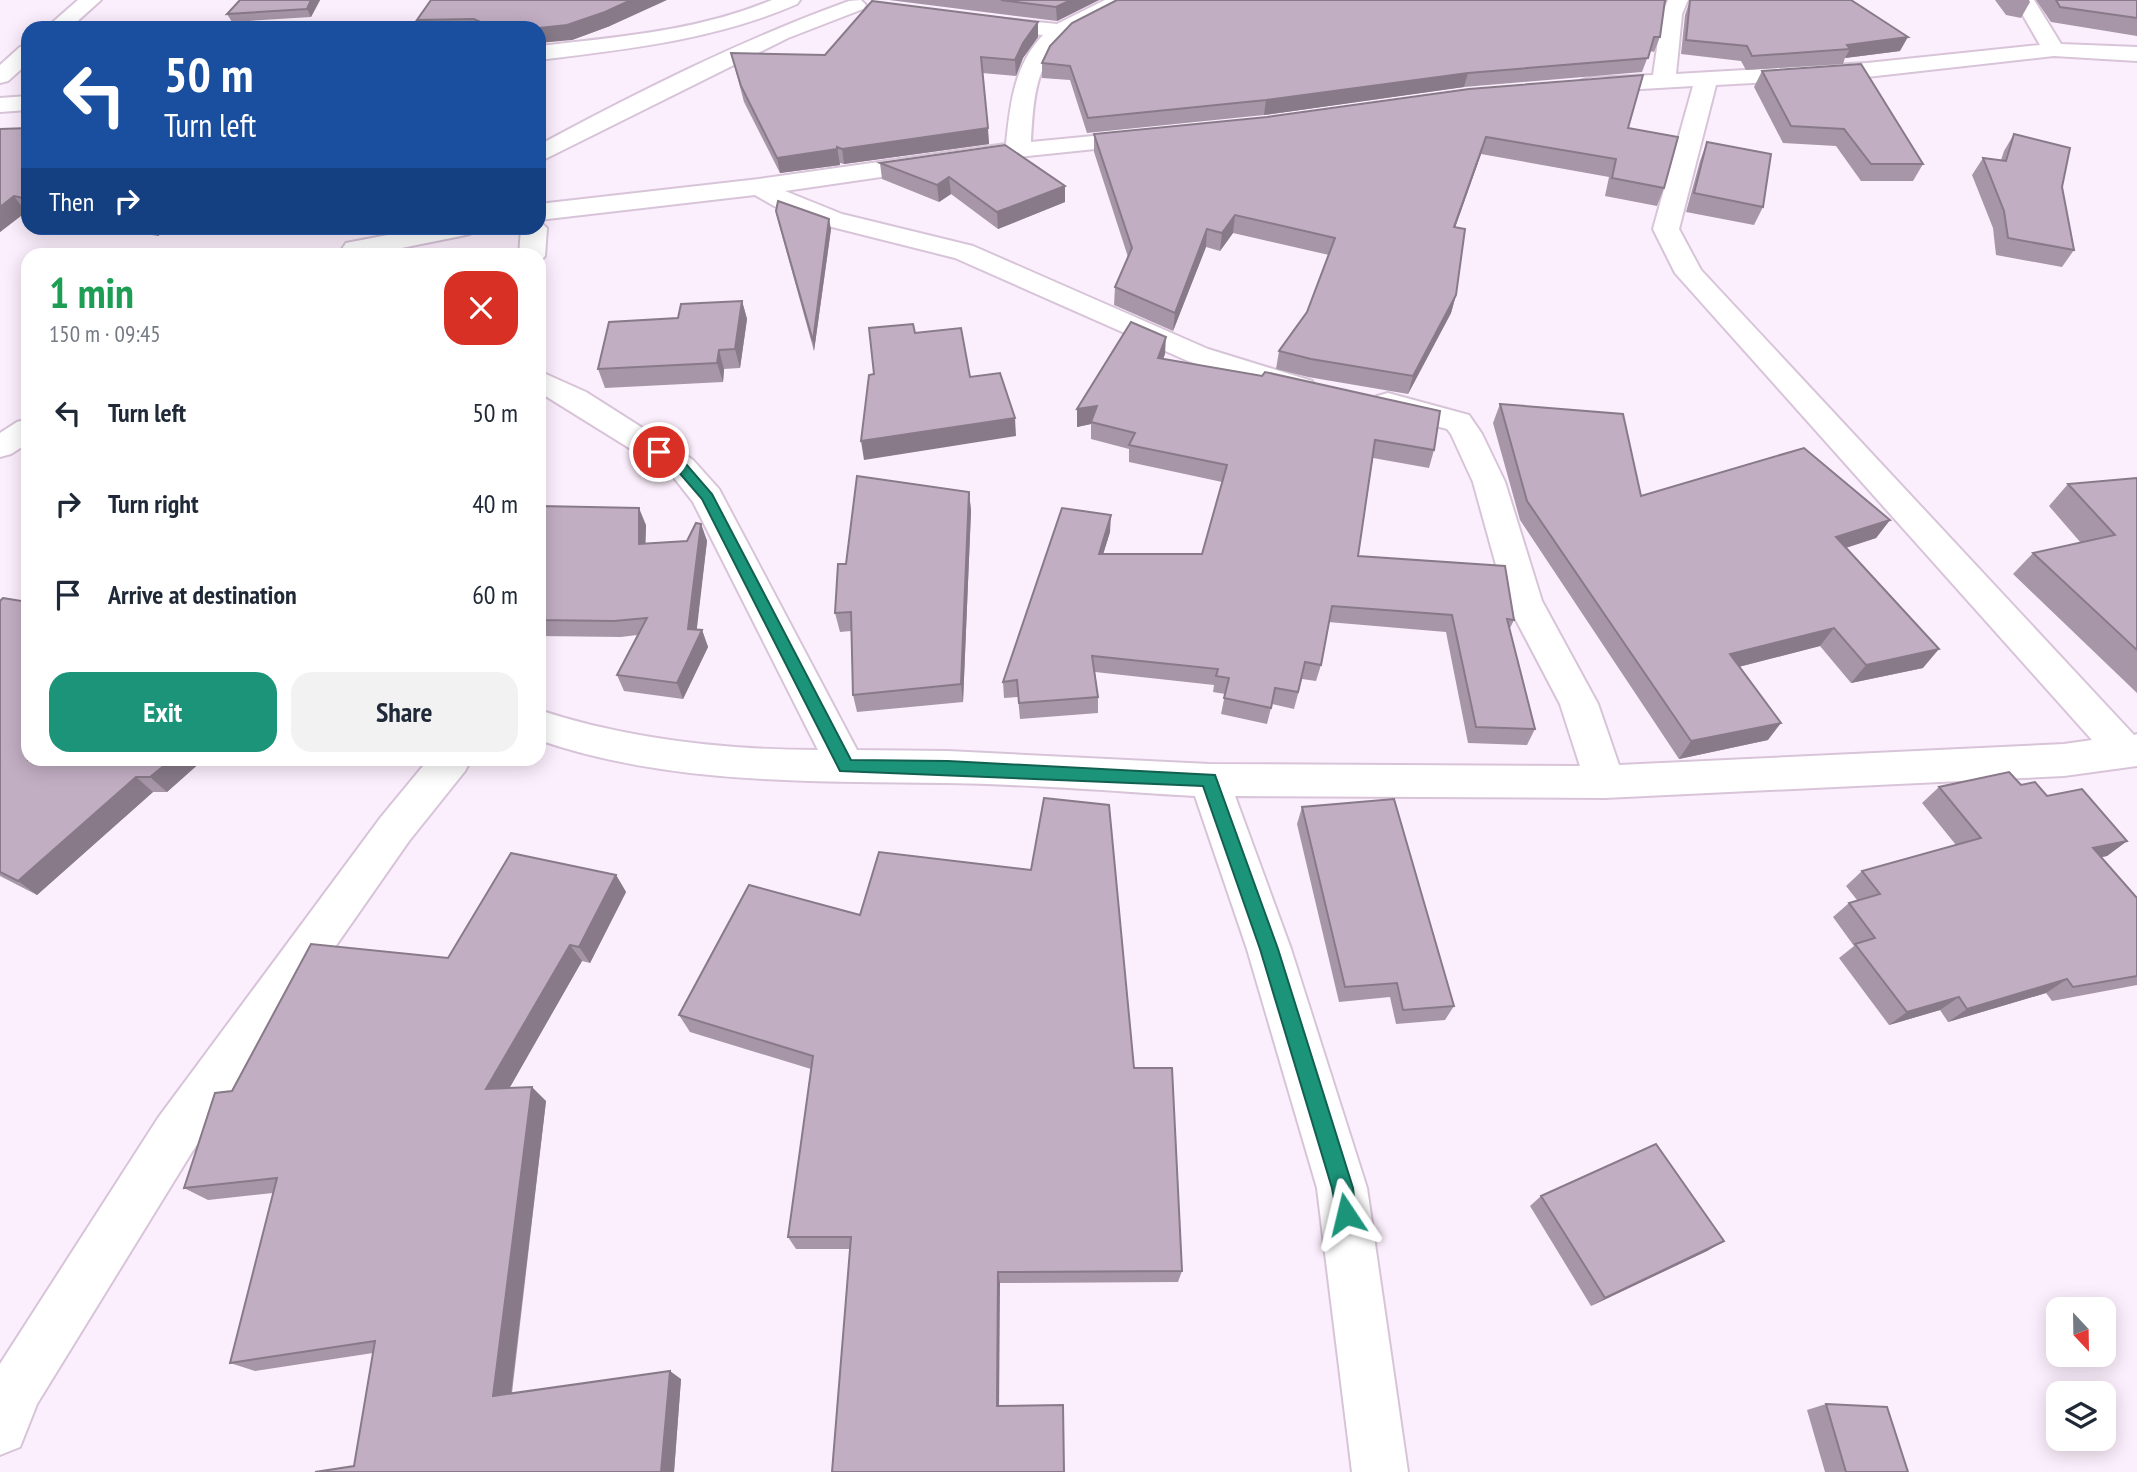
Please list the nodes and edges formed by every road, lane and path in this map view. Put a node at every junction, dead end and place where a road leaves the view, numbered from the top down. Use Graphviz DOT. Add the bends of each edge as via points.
graph roads {
  1 [pos="91,0"];
  2 [pos="790,0"];
  3 [pos="831,0"];
  4 [pos="1119,0"];
  5 [pos="1678,0"];
  6 [pos="2024,0"];
  7 [pos="856,5"];
  8 [pos="882,9"];
  9 [pos="66,21"];
  10 [pos="967,21"];
  11 [pos="1061,32"];
  12 [pos="2054,50"];
  13 [pos="546,52"];
  14 [pos="2137,54"];
  15 [pos="21,58"];
  16 [pos="0,76"];
  17 [pos="1664,80"];
  18 [pos="1706,81"];
  19 [pos="1571,87"];
  20 [pos="21,104"];
  21 [pos="0,105"];
  22 [pos="1163,136"];
  23 [pos="1018,150"];
  24 [pos="546,151"];
  25 [pos="760,187"];
  26 [pos="546,211"];
  27 [pos="382,235"];
  28 [pos="427,235"];
  29 [pos="354,248"];
  30 [pos="365,248"];
  31 [pos="546,384"];
  32 [pos="21,434"];
  33 [pos="0,447"];
  34 [pos="21,452"];
  35 [pos="546,727"];
  36 [pos="2131,750"];
  37 [pos="446,766"];
  38 [pos="846,766"];
  39 [pos="1209,779"];
  40 [pos="1605,782"];
  41 [pos="0,1427"];
  42 [pos="1380,1472"];
  1 -- 9 [label="street"];
  2 -- 13 [label="street" via="763,13 691,32"];
  3 -- 7 [label="street"];
  4 -- 11 [label="street"];
  5 -- 17 [label="street"];
  6 -- 12 [label="street"];
  7 -- 8 [label="street"];
  7 -- 24 [label="street" via="780,33"];
  10 -- 11 [label="street"];
  11 -- 23 [label="street" via="1042,46 1032,64"];
  12 -- 14 [label="street"];
  12 -- 18 [label="street"];
  15 -- 16 [label="street"];
  17 -- 18 [label="street"];
  17 -- 19 [label="street"];
  18 -- 36 [label="street" via="1666,229 1689,273"];
  20 -- 21 [label="street"];
  22 -- 23 [label="street"];
  23 -- 25 [label="street"];
  25 -- 26 [label="street"];
  25 -- 40 [label="street" via="824,218 964,252 1198,355 1265,378 1410,407 1458,422 1489,482 1524,601 1579,704"];
  27 -- 29 [label="street"];
  28 -- 30 [label="street"];
  31 -- 38 [label="street" via="682,467 707,497"];
  32 -- 33 [label="street"];
  33 -- 34 [label="street"];
  35 -- 38 [label="street" via="669,755"];
  36 -- 40 [label="street" via="2064,760"];
  37 -- 41 [label="street" via="395,829 175,1135 18,1385"];
  38 -- 39 [label="street"];
  39 -- 40 [label="street"];
  39 -- 42 [label="street" via="1269,949 1342,1188"];
}
